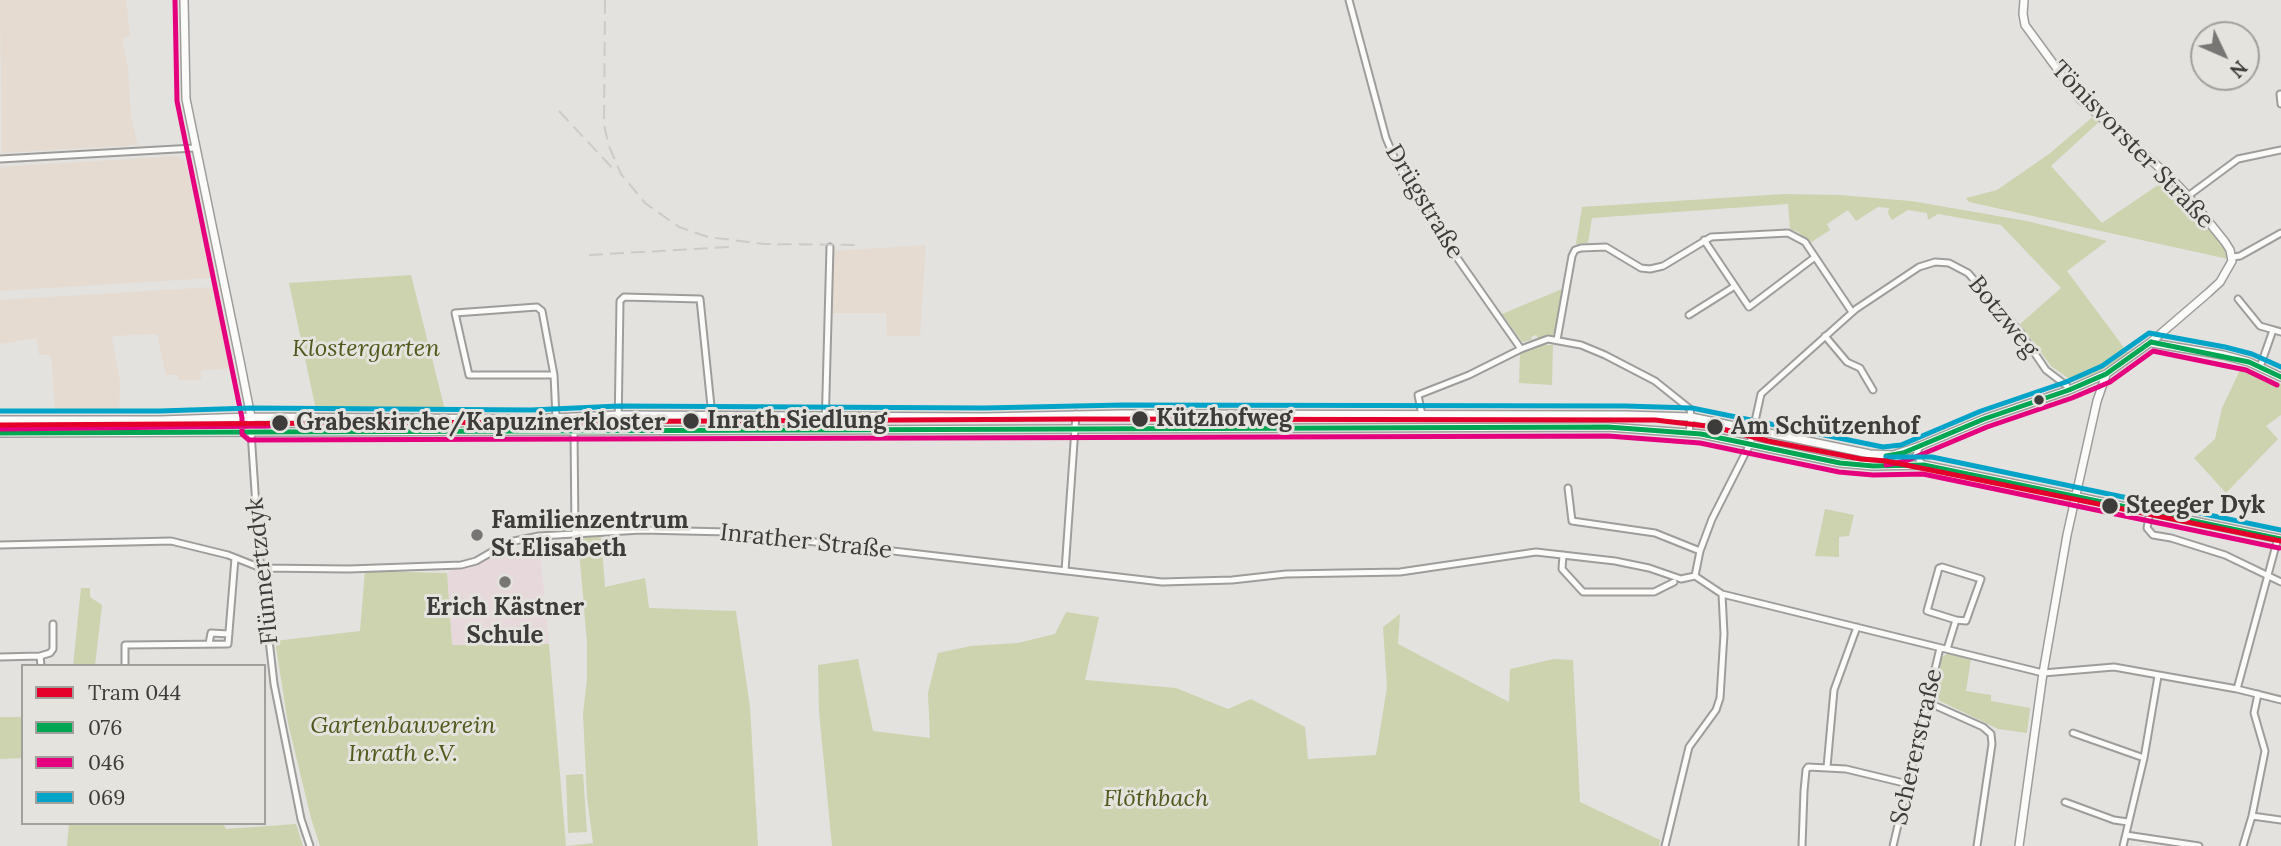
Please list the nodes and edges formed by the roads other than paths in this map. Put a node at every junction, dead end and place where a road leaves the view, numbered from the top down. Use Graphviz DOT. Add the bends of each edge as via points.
graph roads {
  1 [pos="184,0"];
  2 [pos="2024,0"];
  3 [pos="1351,1"];
  4 [pos="2280,94"];
  5 [pos="2281,104"];
  6 [pos="194,148"];
  7 [pos="2281,150"];
  8 [pos="0,159"];
  9 [pos="2188,196"];
  10 [pos="2281,233"];
  11 [pos="1704,240"];
  12 [pos="830,247"];
  13 [pos="1815,257"];
  14 [pos="2233,257"];
  15 [pos="1734,286"];
  16 [pos="2238,299"];
  17 [pos="1852,312"];
  18 [pos="1689,315"];
  19 [pos="2273,330"];
  20 [pos="2281,332"];
  21 [pos="1825,336"];
  22 [pos="1558,340"];
  23 [pos="2151,342"];
  24 [pos="1521,349"];
  25 [pos="2260,367"];
  26 [pos="2106,374"];
  27 [pos="554,375"];
  28 [pos="2281,377"];
  29 [pos="1873,390"];
  30 [pos="2069,390"];
  31 [pos="1076,414"];
  32 [pos="619,415"];
  33 [pos="1422,415"];
  34 [pos="712,416"];
  35 [pos="826,416"];
  36 [pos="251,417"];
  37 [pos="1691,417"];
  38 [pos="556,418"];
  39 [pos="0,419"];
  40 [pos="1076,429"];
  41 [pos="1753,429"];
  42 [pos="573,430"];
  43 [pos="618,430"];
  44 [pos="825,430"];
  45 [pos="251,432"];
  46 [pos="0,433"];
  47 [pos="1689,433"];
  48 [pos="1750,444"];
  49 [pos="1920,446"];
  50 [pos="1924,465"];
  51 [pos="1568,488"];
  52 [pos="2076,496"];
  53 [pos="2150,512"];
  54 [pos="575,534"];
  55 [pos="2279,538"];
  56 [pos="0,545"];
  57 [pos="1700,551"];
  58 [pos="1563,555"];
  59 [pos="235,558"];
  60 [pos="261,568"];
  61 [pos="1065,571"];
  62 [pos="2269,575"];
  63 [pos="1695,576"];
  64 [pos="1678,580"];
  65 [pos="2281,582"];
  66 [pos="1722,594"];
  67 [pos="1956,620"];
  68 [pos="52,624"];
  69 [pos="1857,627"];
  70 [pos="229,634"];
  71 [pos="209,644"];
  72 [pos="1944,649"];
  73 [pos="25,656"];
  74 [pos="40,656"];
  75 [pos="0,657"];
  76 [pos="25,664"];
  77 [pos="41,664"];
  78 [pos="125,664"];
  79 [pos="2043,673"];
  80 [pos="2158,676"];
  81 [pos="266,684"];
  82 [pos="274,684"];
  83 [pos="2237,689"];
  84 [pos="2258,694"];
  85 [pos="2281,700"];
  86 [pos="1927,702"];
  87 [pos="2073,733"];
  88 [pos="2144,758"];
  89 [pos="1828,767"];
  90 [pos="1908,784"];
  91 [pos="2065,802"];
  92 [pos="2252,816"];
  93 [pos="2281,820"];
  94 [pos="2129,822"];
  95 [pos="2126,835"];
  96 [pos="310,846"];
  97 [pos="1665,846"];
  98 [pos="1802,846"];
  99 [pos="1893,846"];
  100 [pos="1977,846"];
  101 [pos="2019,846"];
  102 [pos="2123,846"];
  103 [pos="2199,846"];
  104 [pos="2243,846"];
  1 -- 6 [label="street, Flünnertzdyk" via="186,99"];
  2 -- 9 [label="street, Tönisvorster Straße" via="2025,25 2068,85"];
  3 -- 24 [label="street, Drügstraße" via="1386,138 1397,164"];
  4 -- 5 [label="street"];
  6 -- 8 [label="street"];
  6 -- 36 [label="street, Flünnertzdyk"];
  7 -- 9 [label="street" via="2238,159"];
  9 -- 14 [label="street, Tönisvorster Straße"];
  10 -- 14 [label="street"];
  11 -- 13 [label="street" via="1719,235 1788,233 1805,242"];
  11 -- 15 [label="street"];
  11 -- 22 [label="street" via="1650,270 1606,247 1575,250"];
  12 -- 35 [label="street"];
  13 -- 15 [label="street" via="1753,307"];
  13 -- 17 [label="street"];
  14 -- 23 [label="street" via="2220,282"];
  15 -- 18 [label="street"];
  16 -- 19 [label="street" via="2260,326"];
  17 -- 21 [label="street, Botzweg"];
  17 -- 30 [label="street, Botzweg" via="1919,267 1935,262 1955,265 1974,278 2046,370"];
  19 -- 20 [label="street"];
  19 -- 25 [label="street"];
  21 -- 29 [label="street" via="1847,362 1860,368"];
  21 -- 41 [label="street, Botzweg" via="1761,394"];
  22 -- 24 [label="street"];
  22 -- 37 [label="street" via="1605,355 1655,382 1688,407"];
  23 -- 25 [label="street"];
  23 -- 26 [label="street"];
  24 -- 33 [label="street" via="1418,395"];
  25 -- 28 [label="street"];
  26 -- 30 [label="street"];
  26 -- 52 [label="street"];
  27 -- 27 [label="street" via="542,311 537,307 455,313 469,375"];
  27 -- 38 [label="street"];
  30 -- 49 [label="street"];
  31 -- 33 [label="street"];
  31 -- 35 [label="street"];
  31 -- 40 [label="street"];
  32 -- 34 [label="street"];
  32 -- 34 [label="street" via="620,301 624,297 700,299"];
  32 -- 38 [label="street"];
  32 -- 43 [label="street"];
  33 -- 37 [label="street"];
  34 -- 35 [label="street"];
  35 -- 44 [label="street"];
  36 -- 38 [label="street"];
  36 -- 39 [label="street"];
  36 -- 45 [label="street, Flünnertzdyk"];
  37 -- 41 [label="street"];
  37 -- 47 [label="street"];
  40 -- 44 [label="street"];
  40 -- 47 [label="street" via="1608,427"];
  40 -- 61 [label="street"];
  41 -- 48 [label="street, Botzweg"];
  41 -- 49 [label="street" via="1883,456"];
  42 -- 43 [label="street"];
  42 -- 45 [label="street"];
  42 -- 54 [label="street"];
  43 -- 44 [label="street"];
  45 -- 46 [label="street"];
  45 -- 60 [label="street, Flünnertzdyk"];
  47 -- 48 [label="street"];
  48 -- 50 [label="street" via="1840,463"];
  48 -- 57 [label="street, Botzweg" via="1719,502"];
  49 -- 50 [label="street" via="1916,456"];
  50 -- 52 [label="street"];
  51 -- 57 [label="street" via="1573,521 1655,533"];
  52 -- 53 [label="street"];
  52 -- 79 [label="street"];
  53 -- 55 [label="street"];
  53 -- 62 [label="street" via="2147,528 2153,535 2225,555"];
  54 -- 60 [label="street, Inrather Straße" via="509,542 476,561 452,566"];
  54 -- 61 [label="street, Inrather Straße" via="728,532"];
  55 -- 62 [label="street"];
  56 -- 59 [label="street, Inrather Straße" via="171,541"];
  57 -- 63 [label="street, Botzweg"];
  58 -- 61 [label="street, Inrather Straße" via="1536,552 1400,572 1278,574 1232,580 1161,582"];
  58 -- 64 [label="street, Inrather Straße" via="1649,568"];
  58 -- 64 [label="street" via="1562,569 1583,592 1654,592"];
  59 -- 60 [label="street, Inrather Straße"];
  59 -- 70 [label="street"];
  60 -- 82 [label="street, Flünnertzdyk"];
  62 -- 65 [label="street"];
  62 -- 83 [label="street"];
  63 -- 64 [label="street"];
  63 -- 66 [label="street"];
  66 -- 69 [label="street"];
  66 -- 97 [label="street" via="1720,698 1689,747"];
  67 -- 67 [label="street" via="1966,621 1981,579 1942,567 1927,611"];
  67 -- 72 [label="street, Schererstraße"];
  68 -- 74 [label="street" via="53,649"];
  69 -- 72 [label="street"];
  69 -- 89 [label="street" via="1834,690"];
  70 -- 71 [label="street" via="228,644"];
  70 -- 71 [label="street" via="211,633"];
  71 -- 78 [label="street" via="125,645"];
  72 -- 79 [label="street"];
  72 -- 86 [label="street, Schererstraße"];
  73 -- 74 [label="street"];
  73 -- 75 [label="street"];
  73 -- 76 [label="street"];
  74 -- 77 [label="street"];
  79 -- 80 [label="street" via="2114,667"];
  79 -- 101 [label="street"];
  80 -- 83 [label="street"];
  80 -- 88 [label="street"];
  81 -- 82 [label="street"];
  82 -- 96 [label="street, Flünnertzdyk"];
  83 -- 84 [label="street"];
  84 -- 85 [label="street"];
  84 -- 92 [label="street" via="2254,713 2265,751"];
  86 -- 90 [label="street, Schererstraße"];
  86 -- 100 [label="street" via="1991,734"];
  87 -- 88 [label="street"];
  88 -- 94 [label="street"];
  89 -- 90 [label="street"];
  89 -- 98 [label="street" via="1806,770"];
  90 -- 99 [label="street, Schererstraße"];
  91 -- 94 [label="street"];
  92 -- 93 [label="street"];
  92 -- 104 [label="street"];
  94 -- 95 [label="street"];
  95 -- 102 [label="street"];
  95 -- 103 [label="street"];
}
